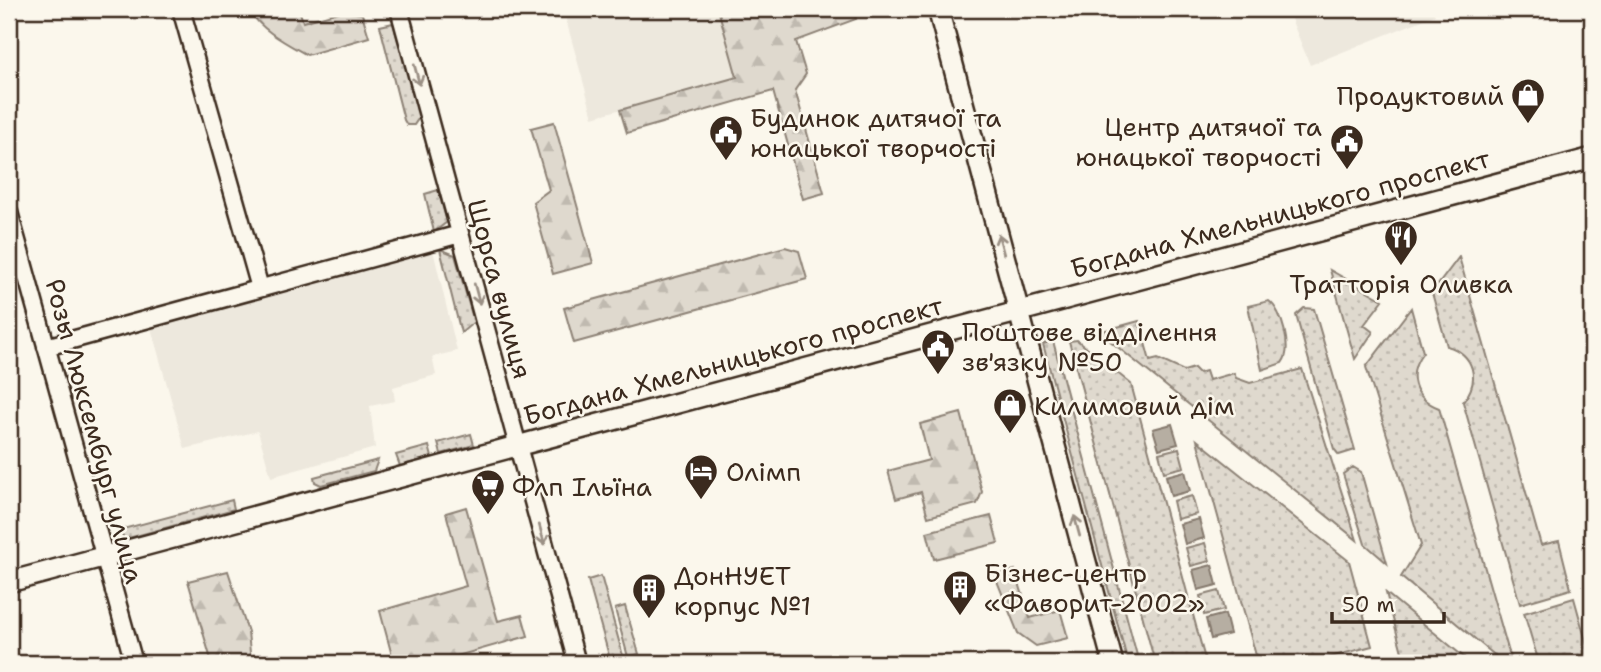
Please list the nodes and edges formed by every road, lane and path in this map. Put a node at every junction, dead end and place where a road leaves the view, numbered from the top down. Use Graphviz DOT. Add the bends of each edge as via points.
graph roads {
  1 [pos="181,9"];
  2 [pos="399,9"];
  3 [pos="938,9"];
  4 [pos="1592,158"];
  5 [pos="9,212"];
  6 [pos="460,234"];
  7 [pos="260,288"];
  8 [pos="1019,310"];
  9 [pos="47,346"];
  10 [pos="517,446"];
  11 [pos="104,557"];
  12 [pos="9,582"];
  13 [pos="134,663"];
  14 [pos="577,663"];
  15 [pos="1113,663"];
  1 -- 7 [label="street"];
  2 -- 6 [label="street, Щорса вулиця, one-way"];
  8 -- 3 [label="main road, one-way"];
  4 -- 8 [label="main road, Богдана Хмельницького проспект"];
  5 -- 9 [label="street, Розы Люксембург улица"];
  6 -- 7 [label="street"];
  6 -- 10 [label="street, Щорса вулиця, one-way"];
  7 -- 9 [label="street"];
  8 -- 10 [label="main road, Богдана Хмельницького проспект"];
  15 -- 8 [label="main road, one-way"];
  9 -- 11 [label="street, Розы Люксембург улица"];
  10 -- 11 [label="main road, Богдана Хмельницького проспект"];
  10 -- 14 [label="street, Щорса вулиця, one-way"];
  11 -- 12 [label="main road, Богдана Хмельницького проспект"];
  11 -- 13 [label="street, Розы Люксембург улица"];
}
